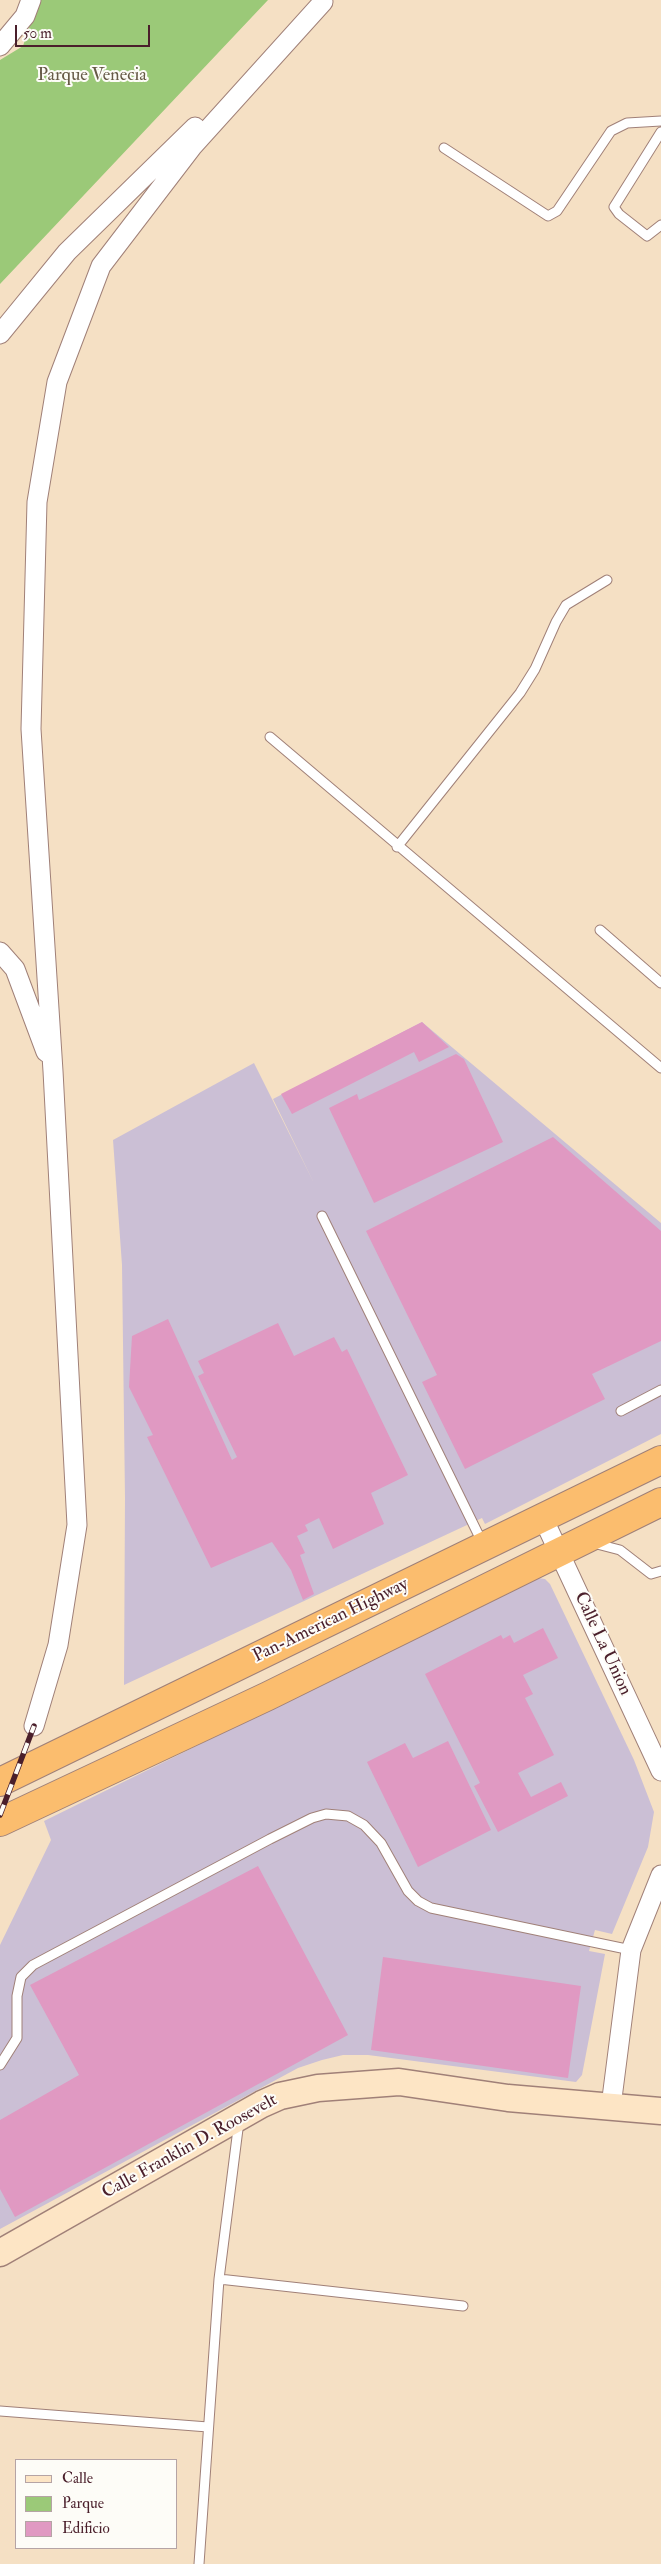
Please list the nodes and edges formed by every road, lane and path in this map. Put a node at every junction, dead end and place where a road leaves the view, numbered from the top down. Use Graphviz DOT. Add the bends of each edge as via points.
graph roads {
  1 [pos="31,0"];
  2 [pos="324,1"];
  3 [pos="0,46"];
  4 [pos="661,121"];
  5 [pos="661,132"];
  6 [pos="444,148"];
  7 [pos="661,225"];
  8 [pos="0,334"];
  9 [pos="607,580"];
  10 [pos="270,737"];
  11 [pos="397,847"];
  12 [pos="600,930"];
  13 [pos="0,952"];
  14 [pos="661,983"];
  15 [pos="661,1068"];
  16 [pos="54,1071"];
  17 [pos="322,1216"];
  18 [pos="661,1390"];
  19 [pos="621,1411"];
  20 [pos="661,1460"];
  21 [pos="622,1479"];
  22 [pos="661,1502"];
  23 [pos="636,1515"];
  24 [pos="543,1518"];
  25 [pos="515,1532"];
  26 [pos="484,1547"];
  27 [pos="571,1547"];
  28 [pos="533,1566"];
  29 [pos="661,1572"];
  30 [pos="34,1726"];
  31 [pos="661,1771"];
  32 [pos="0,1781"];
  33 [pos="0,1822"];
  34 [pos="661,1875"];
  35 [pos="631,1950"];
  36 [pos="0,2065"];
  37 [pos="611,2106"];
  38 [pos="661,2111"];
  39 [pos="239,2118"];
  40 [pos="0,2252"];
  41 [pos="219,2279"];
  42 [pos="463,2306"];
  43 [pos="0,2411"];
  44 [pos="208,2427"];
  45 [pos="198,2564"];
  1 -- 3 [label="street" via="25,16"];
  2 -- 8 [label="street" via="67,252"];
  2 -- 16 [label="street" via="192,147 101,266 57,382 37,502 31,729"];
  4 -- 6 [label="lane" via="627,123 611,131 557,211 548,216"];
  5 -- 7 [label="lane" via="614,207 647,236"];
  9 -- 11 [label="lane" via="566,605 520,693"];
  10 -- 11 [label="lane"];
  11 -- 15 [label="lane"];
  12 -- 14 [label="lane"];
  13 -- 16 [label="street" via="15,969"];
  16 -- 30 [label="street" via="77,1525 58,1645"];
  17 -- 26 [label="lane"];
  18 -- 19 [label="lane"];
  20 -- 21 [label="highway, Pan-American Highway"];
  21 -- 23 [label="highway" via="616,1485 612,1499 621,1511"];
  21 -- 24 [label="highway, Pan-American Highway"];
  22 -- 23 [label="highway"];
  23 -- 27 [label="highway"];
  24 -- 25 [label="highway, Pan-American Highway"];
  24 -- 27 [label="street, Calle La Union"];
  25 -- 26 [label="highway, Pan-American Highway"];
  25 -- 28 [label="highway" via="534,1531 545,1543 544,1555"];
  26 -- 32 [label="highway, Pan-American Highway"];
  27 -- 28 [label="highway"];
  27 -- 29 [label="lane" via="620,1550 651,1574"];
  27 -- 31 [label="street, Calle La Union"];
  28 -- 33 [label="highway"];
  34 -- 35 [label="street"];
  35 -- 36 [label="lane" via="431,1908 408,1891 381,1844 364,1824 348,1816 326,1814 270,1838 33,1965 21,1977 17,1996 17,2038"];
  35 -- 37 [label="street"];
  37 -- 38 [label="main road, Calle Franklin D. Roosevelt"];
  37 -- 39 [label="main road, Calle Franklin D. Roosevelt" via="508,2098 399,2082 318,2088 280,2096"];
  39 -- 40 [label="main road, Calle Franklin D. Roosevelt"];
  39 -- 41 [label="lane"];
  41 -- 42 [label="lane"];
  41 -- 44 [label="lane"];
  43 -- 44 [label="lane"];
  44 -- 45 [label="lane"];
}
